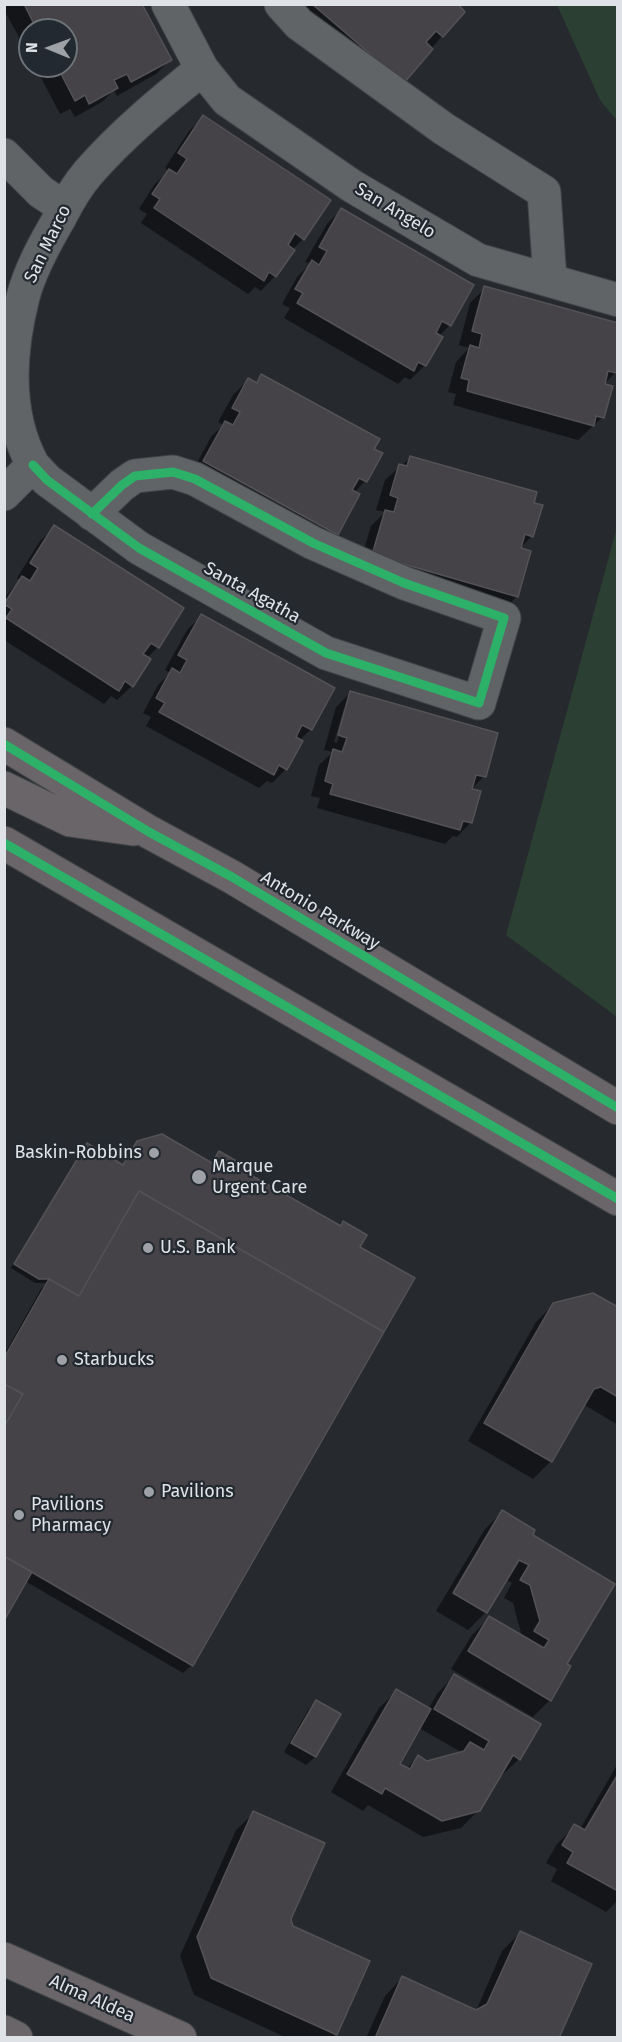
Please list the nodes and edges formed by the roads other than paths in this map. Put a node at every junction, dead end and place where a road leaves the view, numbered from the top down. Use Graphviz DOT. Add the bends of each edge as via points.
graph roads {
  1 [pos="168,4"];
  2 [pos="281,4"];
  3 [pos="202,69"];
  4 [pos="4,155"];
  5 [pos="64,208"];
  6 [pos="549,280"];
  7 [pos="618,300"];
  8 [pos="33,465"];
  9 [pos="4,494"];
  10 [pos="92,514"];
  11 [pos="4,744"];
  12 [pos="4,788"];
  13 [pos="149,832"];
  14 [pos="4,843"];
  15 [pos="618,1108"];
  16 [pos="618,1199"];
  17 [pos="4,1959"];
  18 [pos="4,2032"];
  19 [pos="16,2037"];
  20 [pos="180,2037"];
  1 -- 3 [label="street, San Angelo"];
  2 -- 6 [label="street" via="299,24 444,129 544,192"];
  3 -- 5 [label="street, San Marco" via="127,132 87,175"];
  3 -- 6 [label="street, San Angelo" via="227,100 352,186 478,260"];
  4 -- 5 [label="street" via="41,192"];
  5 -- 8 [label="street, San Marco" via="41,250 23,296 11,364 16,424"];
  6 -- 7 [label="street, San Angelo"];
  8 -- 9 [label="street"];
  8 -- 10 [label="street, Santa Agatha"];
  10 -- 10 [label="street, Santa Agatha" via="139,548 326,653 479,703 504,618 404,583 323,548 195,479 173,472 135,476"];
  11 -- 13 [label="main road, Antonio Parkway"];
  12 -- 13 [label="main road" via="70,820"];
  13 -- 15 [label="main road, Antonio Parkway" via="232,877"];
  14 -- 16 [label="main road"];
  17 -- 20 [label="main road, Alma Aldea"];
  18 -- 19 [label="main road"];
}
